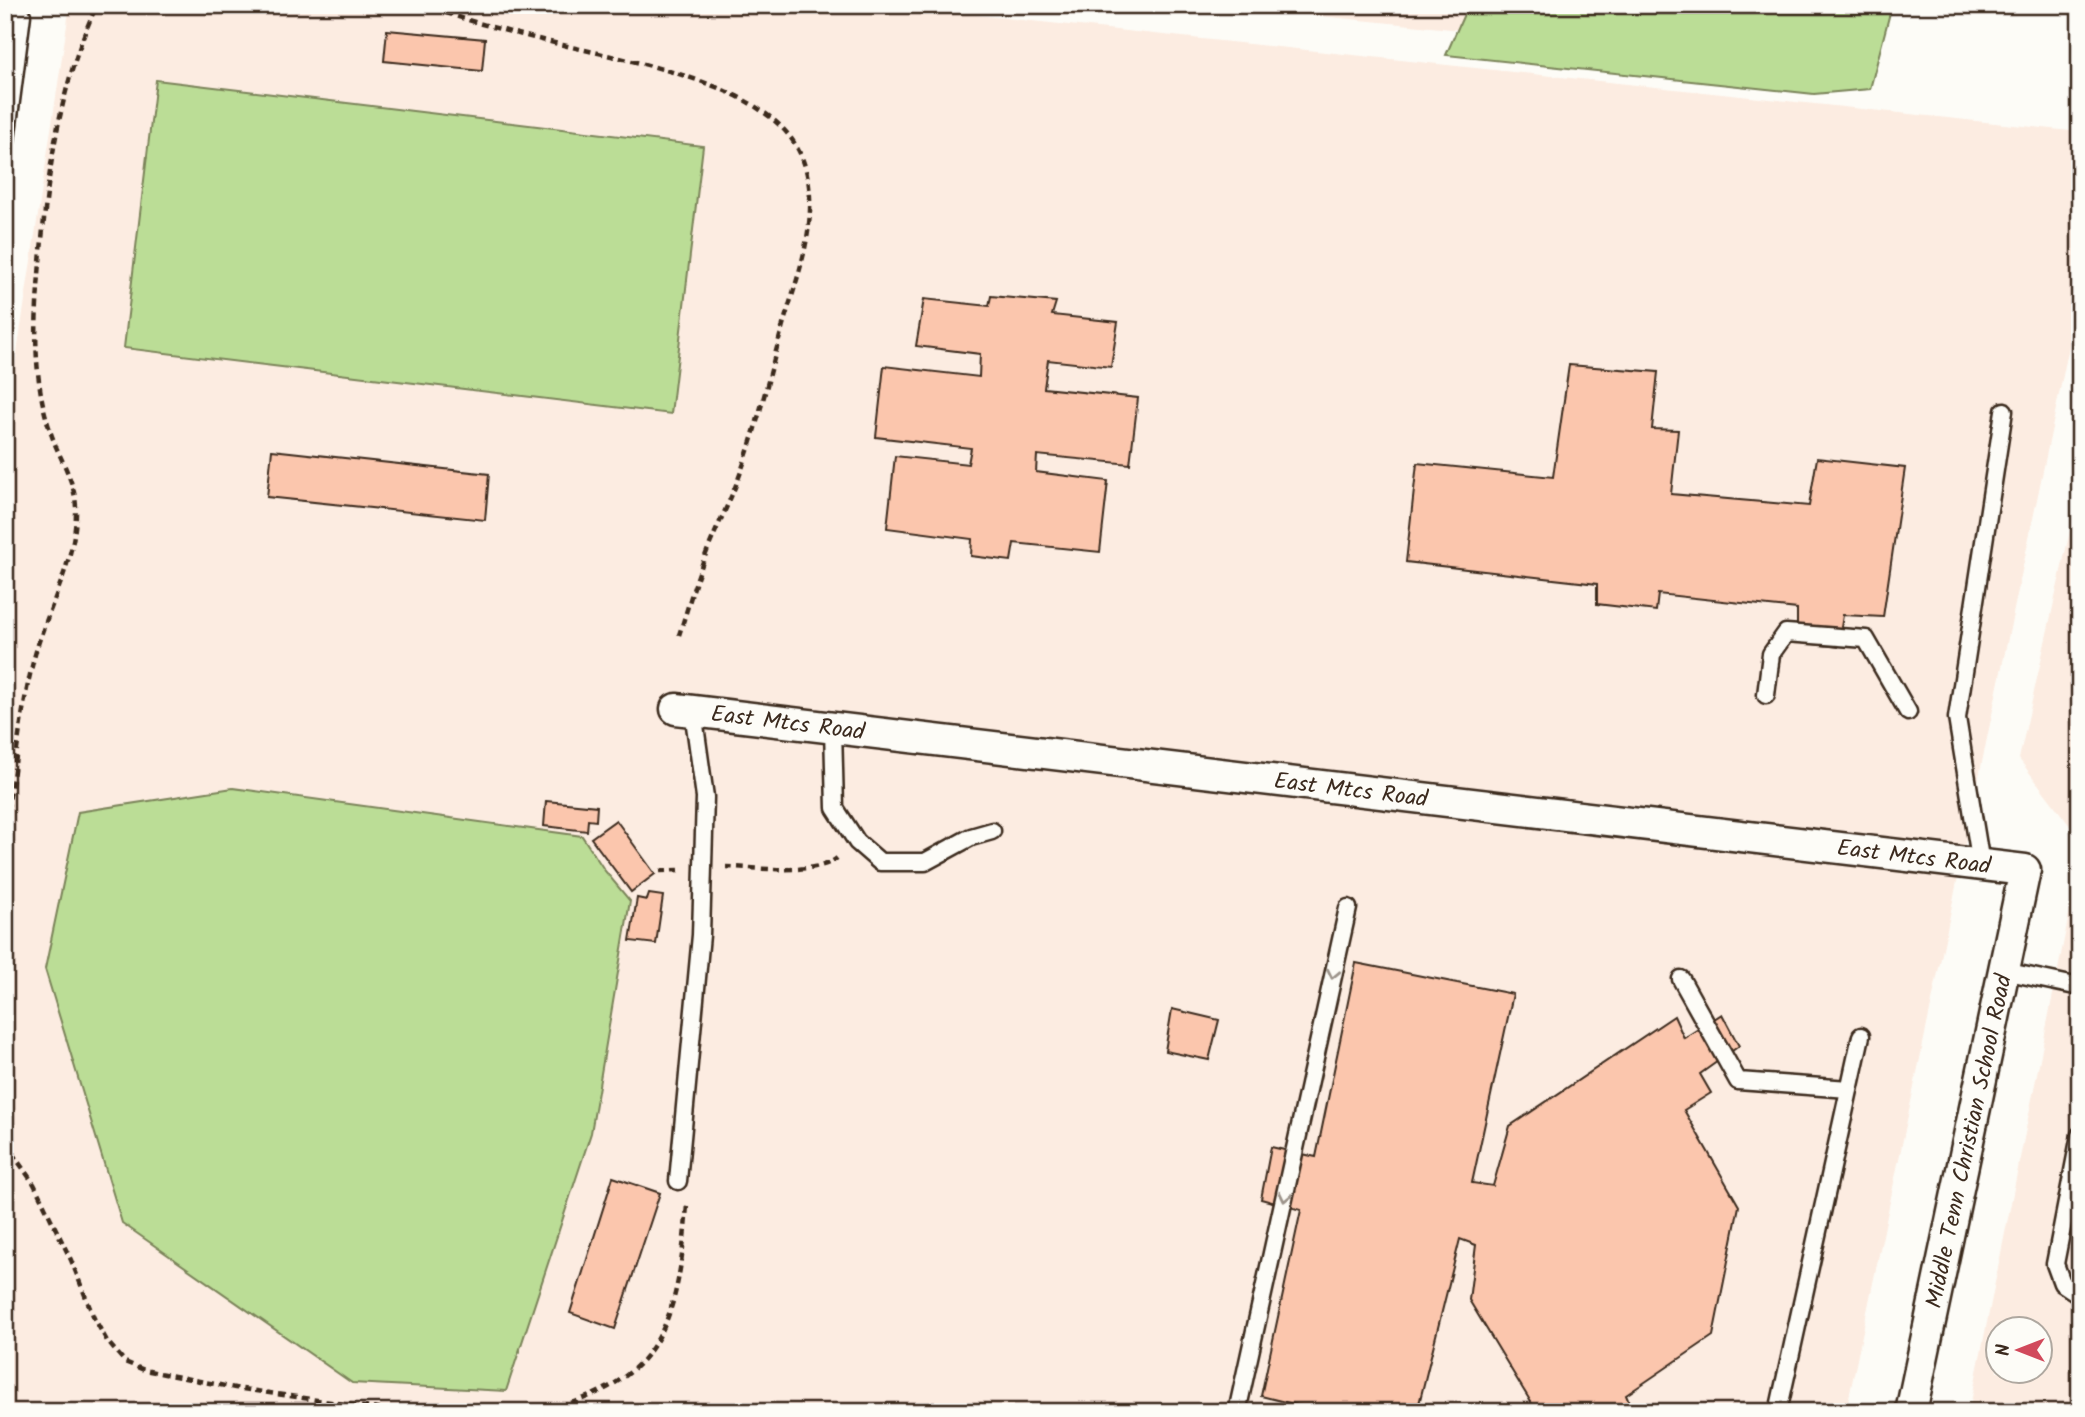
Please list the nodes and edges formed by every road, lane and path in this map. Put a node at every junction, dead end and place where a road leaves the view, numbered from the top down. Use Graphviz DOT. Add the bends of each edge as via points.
graph roads {
  1 [pos="97,5"];
  2 [pos="422,5"];
  3 [pos="5,13"];
  4 [pos="5,148"];
  5 [pos="2004,411"];
  6 [pos="680,635"];
  7 [pos="1766,695"];
  8 [pos="684,710"];
  9 [pos="1908,712"];
  10 [pos="833,728"];
  11 [pos="5,822"];
  12 [pos="992,831"];
  13 [pos="857,842"];
  14 [pos="1981,864"];
  15 [pos="703,868"];
  16 [pos="660,870"];
  17 [pos="2025,870"];
  18 [pos="1348,908"];
  19 [pos="2004,971"];
  20 [pos="1681,979"];
  21 [pos="2080,986"];
  22 [pos="1861,1036"];
  23 [pos="1849,1089"];
  24 [pos="2080,1135"];
  25 [pos="5,1143"];
  26 [pos="678,1181"];
  27 [pos="2080,1295"];
  28 [pos="1915,1411"];
  29 [pos="399,1412"];
  30 [pos="536,1412"];
  31 [pos="1237,1412"];
  32 [pos="1778,1412"];
  1 -- 11 [label="path" via="70,77 56,141 46,197 36,319 40,390 74,491 75,527 23,704"];
  2 -- 6 [label="path" via="606,53 729,93 779,123 802,157 810,203 805,248 739,476 699,570"];
  3 -- 4 [label="lane" via="22,15"];
  5 -- 14 [label="lane" via="1957,718"];
  7 -- 9 [label="lane" via="1771,654 1786,633 1866,639"];
  8 -- 10 [label="street, East Mtcs Road"];
  8 -- 15 [label="lane" via="705,797"];
  10 -- 13 [label="lane" via="835,808"];
  10 -- 14 [label="street, East Mtcs Road"];
  12 -- 13 [label="lane" via="925,862 880,862"];
  13 -- 15 [label="path" via="831,864"];
  14 -- 17 [label="street, East Mtcs Road"];
  15 -- 16 [label="path"];
  15 -- 26 [label="lane"];
  17 -- 19 [label="street, Middle Tenn Christian School Road"];
  18 -- 31 [label="lane, one-way"];
  19 -- 21 [label="lane"];
  19 -- 28 [label="street, Middle Tenn Christian School Road"];
  20 -- 23 [label="lane" via="1738,1081"];
  22 -- 23 [label="lane"];
  23 -- 32 [label="lane"];
  24 -- 27 [label="lane" via="2055,1264 2062,1283"];
  25 -- 29 [label="path" via="34,1184 72,1260 94,1318 125,1362 211,1384"];
  26 -- 30 [label="path" via="687,1202 680,1272 657,1343 635,1369 609,1387"];
}
